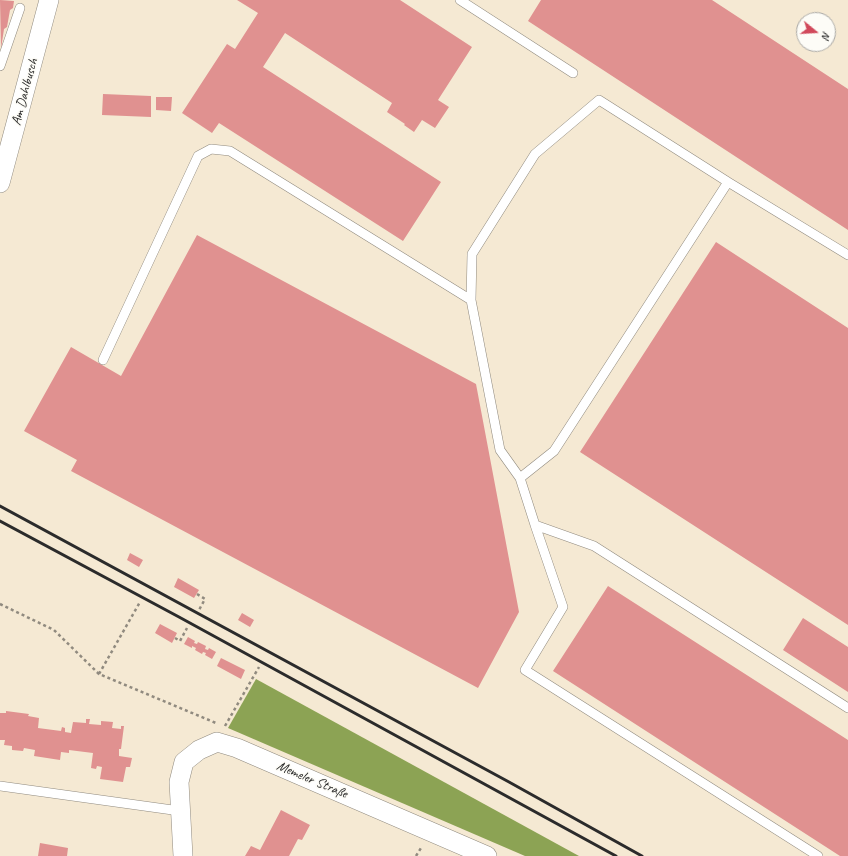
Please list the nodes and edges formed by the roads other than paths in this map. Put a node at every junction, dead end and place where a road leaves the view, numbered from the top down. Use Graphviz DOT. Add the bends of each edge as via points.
graph roads {
  1 [pos="49,0"];
  2 [pos="460,0"];
  3 [pos="20,8"];
  4 [pos="0,66"];
  5 [pos="573,73"];
  6 [pos="728,182"];
  7 [pos="0,183"];
  8 [pos="848,255"];
  9 [pos="471,300"];
  10 [pos="103,360"];
  11 [pos="520,478"];
  12 [pos="535,525"];
  13 [pos="848,708"];
  14 [pos="0,786"];
  15 [pos="180,811"];
  16 [pos="183,856"];
  17 [pos="487,856"];
  18 [pos="818,856"];
  1 -- 7 [label="street, Am Dahlbusch"];
  2 -- 5 [label="lane"];
  3 -- 4 [label="lane"];
  6 -- 8 [label="lane"];
  6 -- 9 [label="lane" via="599,100 535,154 472,254"];
  6 -- 11 [label="lane" via="554,451"];
  9 -- 10 [label="lane" via="230,151 210,149 198,156"];
  9 -- 11 [label="lane" via="500,450"];
  11 -- 12 [label="lane"];
  12 -- 13 [label="lane" via="594,546"];
  12 -- 18 [label="lane" via="563,606 525,670"];
  14 -- 15 [label="lane"];
  15 -- 16 [label="street"];
  15 -- 17 [label="street, Memeler Straße" via="179,782 184,762 199,750 217,742 237,748"];
}
